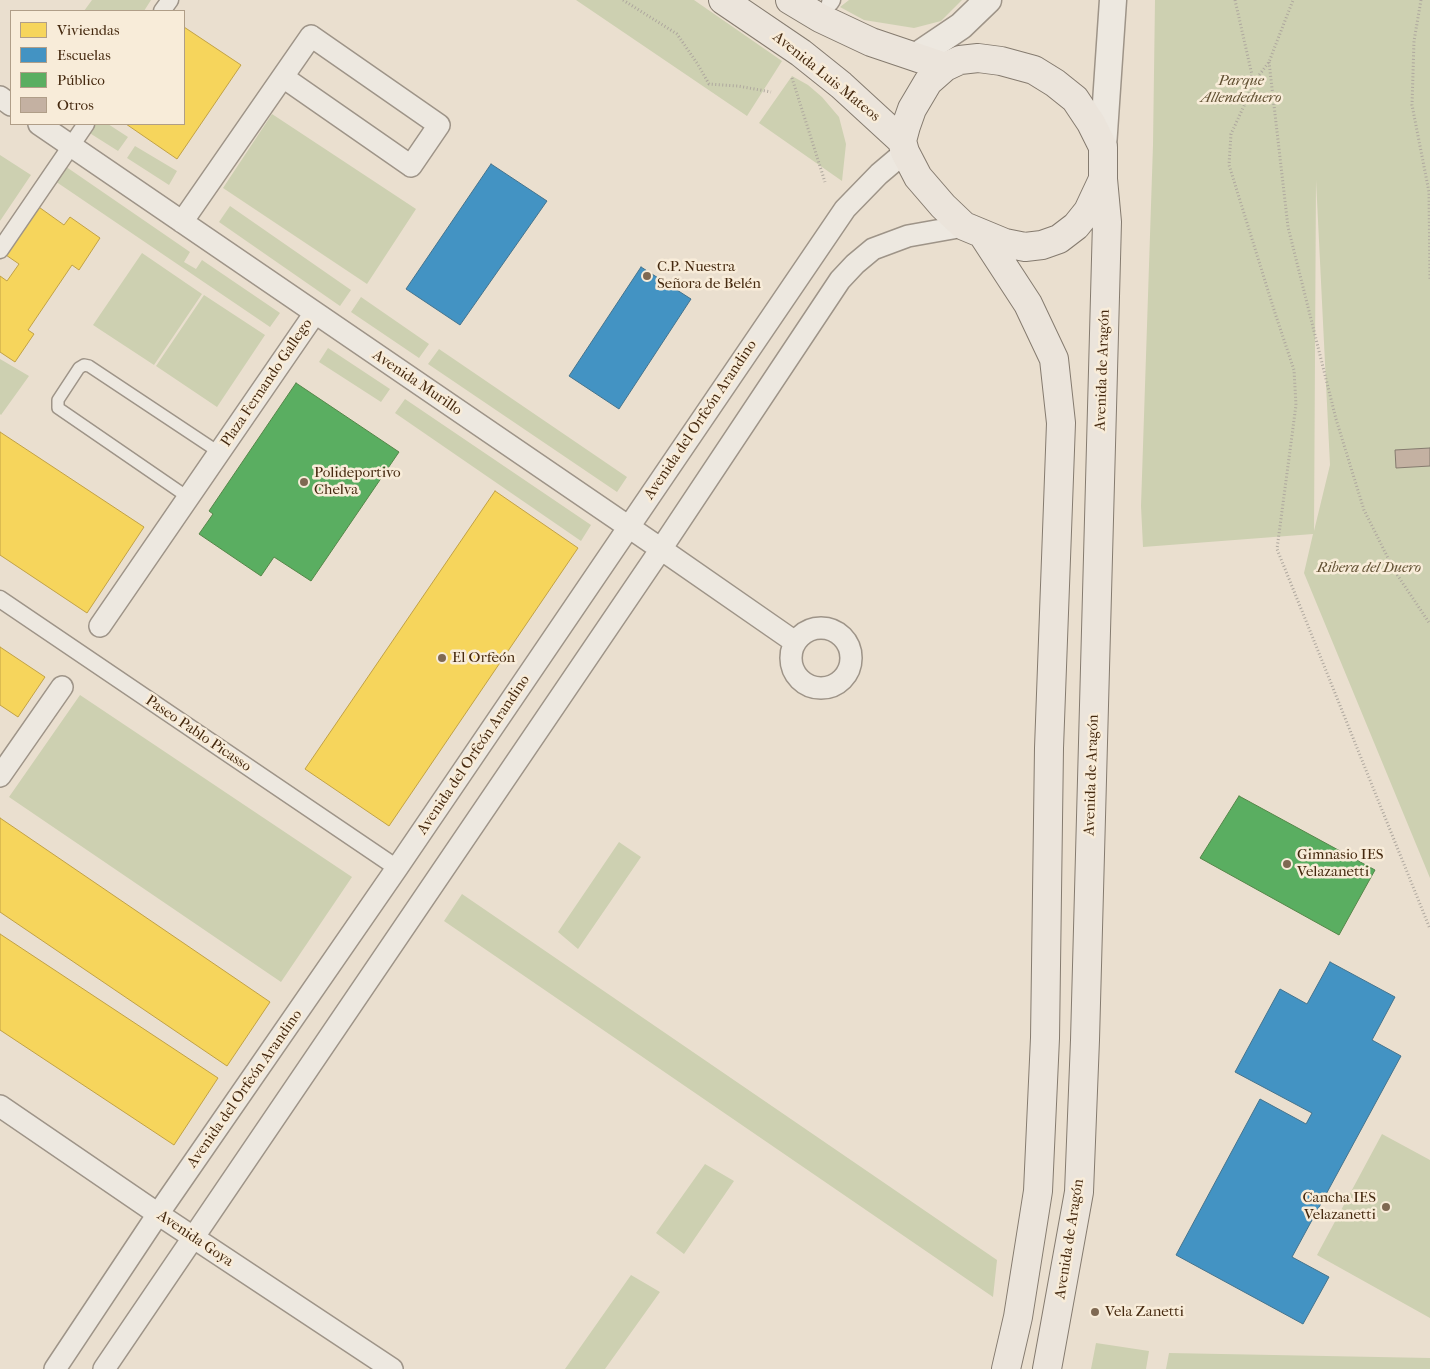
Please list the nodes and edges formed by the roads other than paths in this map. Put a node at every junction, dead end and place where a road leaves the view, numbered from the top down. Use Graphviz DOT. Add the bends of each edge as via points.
graph roads {
  1 [pos="722,0"];
  2 [pos="790,0"];
  3 [pos="989,0"];
  4 [pos="1113,0"];
  5 [pos="915,57"];
  6 [pos="952,64"];
  7 [pos="283,77"];
  8 [pos="41,125"];
  9 [pos="85,125"];
  10 [pos="71,145"];
  11 [pos="903,146"];
  12 [pos="1103,146"];
  13 [pos="1103,179"];
  14 [pos="182,222"];
  15 [pos="974,231"];
  16 [pos="0,250"];
  17 [pos="315,313"];
  18 [pos="220,452"];
  19 [pos="189,498"];
  20 [pos="628,527"];
  21 [pos="661,548"];
  22 [pos="0,599"];
  23 [pos="100,626"];
  24 [pos="795,642"];
  25 [pos="62,687"];
  26 [pos="0,776"];
  27 [pos="397,868"];
  28 [pos="0,1106"];
  29 [pos="158,1214"];
  30 [pos="193,1237"];
  31 [pos="55,1369"];
  32 [pos="104,1369"];
  33 [pos="392,1369"];
  34 [pos="1006,1369"];
  35 [pos="1047,1369"];
  1 -- 11 [label="highway, Avenida Luis Mateos" via="801,53 841,86"];
  2 -- 5 [label="highway" via="871,42"];
  3 -- 5 [label="street" via="961,26"];
  3 -- 6 [label="street"];
  4 -- 12 [label="street"];
  5 -- 6 [label="highway"];
  6 -- 11 [label="highway" via="928,82 912,109"];
  6 -- 12 [label="highway" via="978,58 1034,70 1074,99"];
  7 -- 7 [label="street" via="311,36 439,126 411,166"];
  7 -- 14 [label="street"];
  8 -- 10 [label="street, Avenida Murillo"];
  9 -- 10 [label="street"];
  10 -- 14 [label="street, Avenida Murillo"];
  10 -- 16 [label="street"];
  11 -- 15 [label="highway, Avenida Luis Mateos" via="918,177 942,206"];
  11 -- 20 [label="street, Avenida del Orfeón Arandino" via="845,209"];
  12 -- 13 [label="highway, Avenida de Aragón"];
  13 -- 15 [label="highway" via="1088,211 1059,239 1025,247"];
  13 -- 35 [label="highway, Avenida de Aragón" via="1107,222 1105,329 1079,1192"];
  14 -- 17 [label="street, Avenida Murillo"];
  15 -- 21 [label="street" via="924,232 873,249 850,269"];
  15 -- 34 [label="highway" via="1028,304 1054,359 1061,423 1038,1191 1018,1317"];
  17 -- 18 [label="street, Plaza Fernando Gallego"];
  17 -- 20 [label="street, Avenida Murillo"];
  18 -- 19 [label="street, Plaza Fernando Gallego"];
  18 -- 19 [label="lane, Plaza Fernando Gallego" via="89,366 79,368 58,400 58,408"];
  19 -- 23 [label="street, Plaza Fernando Gallego"];
  20 -- 21 [label="street, Avenida Murillo"];
  20 -- 27 [label="street, Avenida del Orfeón Arandino"];
  21 -- 24 [label="street, Avenida Murillo"];
  21 -- 30 [label="street"];
  22 -- 27 [label="street, Paseo Pablo Picasso"];
  25 -- 26 [label="street"];
  27 -- 29 [label="street, Avenida del Orfeón Arandino"];
  28 -- 29 [label="street, Avenida Goya"];
  29 -- 30 [label="street, Avenida Goya"];
  29 -- 31 [label="street, Avenida del Orfeón Arandino"];
  30 -- 32 [label="street"];
  30 -- 33 [label="street, Avenida Goya"];
}
